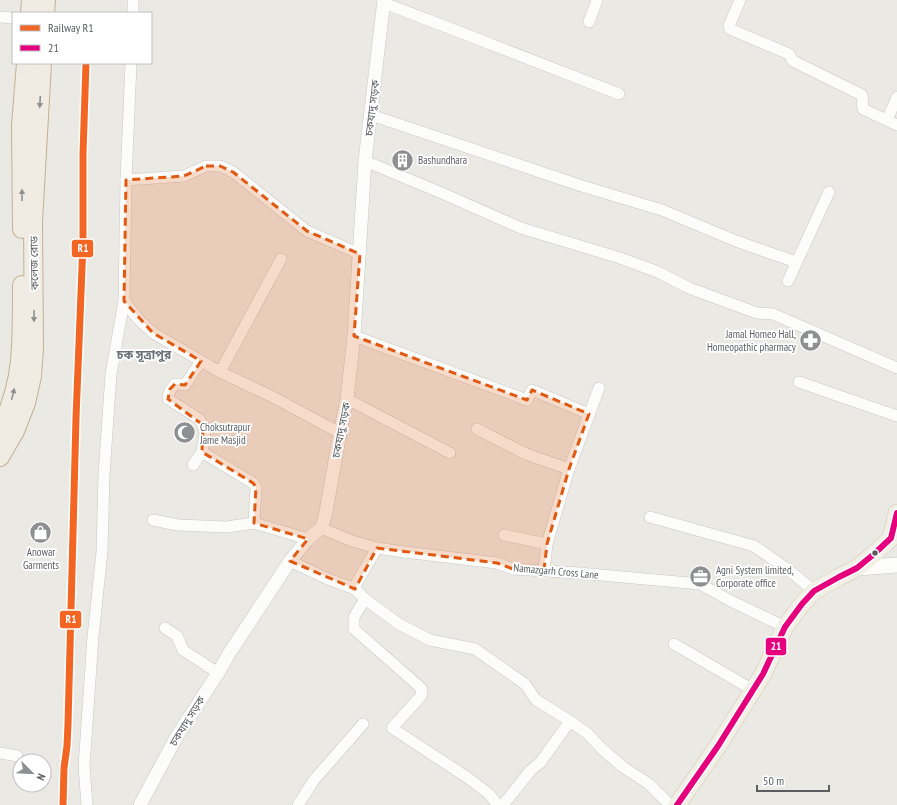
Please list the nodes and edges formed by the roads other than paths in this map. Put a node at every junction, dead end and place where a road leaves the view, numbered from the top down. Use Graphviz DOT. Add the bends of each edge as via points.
graph roads {
  1 [pos="31,0"];
  2 [pos="46,0"];
  3 [pos="133,0"];
  4 [pos="597,0"];
  5 [pos="740,0"];
  6 [pos="384,2"];
  7 [pos="30,12"];
  8 [pos="45,12"];
  9 [pos="133,12"];
  10 [pos="0,17"];
  11 [pos="12,18"];
  12 [pos="589,22"];
  13 [pos="26,64"];
  14 [pos="42,64"];
  15 [pos="132,64"];
  16 [pos="619,94"];
  17 [pos="897,97"];
  18 [pos="371,115"];
  19 [pos="886,120"];
  20 [pos="897,124"];
  21 [pos="366,161"];
  22 [pos="126,180"];
  23 [pos="829,192"];
  24 [pos="360,254"];
  25 [pos="281,259"];
  26 [pos="796,262"];
  27 [pos="788,281"];
  28 [pos="124,301"];
  29 [pos="354,336"];
  30 [pos="28,348"];
  31 [pos="201,361"];
  32 [pos="897,368"];
  33 [pos="220,372"];
  34 [pos="799,382"];
  35 [pos="599,388"];
  36 [pos="347,399"];
  37 [pos="589,414"];
  38 [pos="897,416"];
  39 [pos="477,429"];
  40 [pos="0,431"];
  41 [pos="340,433"];
  42 [pos="202,452"];
  43 [pos="450,454"];
  44 [pos="0,457"];
  45 [pos="193,465"];
  46 [pos="569,469"];
  47 [pos="897,513"];
  48 [pos="650,517"];
  49 [pos="154,520"];
  50 [pos="254,523"];
  51 [pos="321,528"];
  52 [pos="504,535"];
  53 [pos="891,538"];
  54 [pos="308,539"];
  55 [pos="547,544"];
  56 [pos="377,548"];
  57 [pos="290,561"];
  58 [pos="897,564"];
  59 [pos="857,568"];
  60 [pos="544,570"];
  61 [pos="355,589"];
  62 [pos="814,591"];
  63 [pos="365,599"];
  64 [pos="785,627"];
  65 [pos="165,628"];
  66 [pos="674,644"];
  67 [pos="218,673"];
  68 [pos="753,690"];
  69 [pos="570,721"];
  70 [pos="363,724"];
  71 [pos="0,753"];
  72 [pos="12,755"];
  73 [pos="87,805"];
  74 [pos="140,805"];
  75 [pos="298,805"];
  76 [pos="498,805"];
  77 [pos="503,805"];
  78 [pos="670,805"];
  79 [pos="678,805"];
  1 -- 7 [label="highway"];
  2 -- 8 [label="highway"];
  3 -- 9 [label="street"];
  4 -- 12 [label="street"];
  5 -- 19 [label="street" via="730,29 789,54 793,61 862,95 863,109"];
  6 -- 16 [label="street"];
  6 -- 18 [label="street, চকযাদু সড়ক"];
  10 -- 11 [label="street"];
  30 -- 13 [label="highway, কলেজ রোড, one-way" via="21,125"];
  14 -- 30 [label="highway, কলেজ রোড, one-way"];
  15 -- 22 [label="street"];
  17 -- 19 [label="street"];
  18 -- 21 [label="street, চকযাদু সড়ক"];
  18 -- 26 [label="street" via="582,186 662,210 736,241"];
  19 -- 20 [label="street"];
  21 -- 24 [label="street, চকযাদু সড়ক"];
  21 -- 32 [label="street" via="521,228 620,258 757,314 773,314"];
  22 -- 24 [label="street" via="184,176 206,166 220,166 233,172 307,231"];
  22 -- 28 [label="street"];
  23 -- 26 [label="street"];
  24 -- 29 [label="street, চকযাদু সড়ক"];
  25 -- 33 [label="street"];
  26 -- 27 [label="street"];
  28 -- 31 [label="street" via="153,333"];
  28 -- 73 [label="street" via="112,374 104,475 102,552 84,766"];
  29 -- 36 [label="street, চকযাদু সড়ক"];
  29 -- 37 [label="street" via="527,400 532,390"];
  40 -- 30 [label="highway, কলেজ রোড, one-way"];
  30 -- 44 [label="highway, কলেজ রোড" via="32,376 26,403 15,432"];
  31 -- 33 [label="street"];
  31 -- 42 [label="street" via="185,385 175,384 168,398 198,418 203,425 205,433"];
  33 -- 41 [label="street"];
  34 -- 38 [label="street"];
  35 -- 37 [label="street"];
  36 -- 41 [label="street, চকযাদু সড়ক"];
  36 -- 43 [label="street"];
  37 -- 46 [label="street"];
  39 -- 46 [label="street" via="526,454"];
  41 -- 51 [label="street, চকযাদু সড়ক"];
  42 -- 45 [label="street"];
  42 -- 50 [label="street" via="253,482 256,487"];
  46 -- 55 [label="street"];
  47 -- 53 [label="main road"];
  48 -- 62 [label="street" via="754,546"];
  49 -- 50 [label="street" via="178,525 227,527"];
  50 -- 54 [label="street"];
  51 -- 54 [label="street, চকযাদু সড়ক"];
  51 -- 56 [label="street, Namazgarh Cross Lane"];
  52 -- 55 [label="street"];
  53 -- 58 [label="main road" via="888,553"];
  53 -- 59 [label="main road"];
  54 -- 57 [label="street, চকযাদু সড়ক"];
  55 -- 60 [label="street"];
  56 -- 60 [label="street, Namazgarh Cross Lane" via="496,563 513,568"];
  56 -- 61 [label="street"];
  57 -- 61 [label="street"];
  57 -- 67 [label="street, চকযাদু সড়ক"];
  58 -- 59 [label="main road"];
  59 -- 62 [label="main road"];
  60 -- 64 [label="street, Namazgarh Cross Lane" via="700,584"];
  61 -- 63 [label="street"];
  62 -- 64 [label="main road"];
  63 -- 69 [label="street" via="399,624 430,640 475,649 525,684 536,700"];
  63 -- 76 [label="street" via="354,617 354,629 422,689 421,696 392,728 468,778 489,794"];
  64 -- 68 [label="main road"];
  65 -- 67 [label="street" via="177,636 183,650"];
  66 -- 68 [label="street"];
  67 -- 74 [label="street, চকযাদু সড়ক" via="177,736"];
  68 -- 79 [label="main road"];
  69 -- 77 [label="street" via="540,763 531,770"];
  69 -- 78 [label="street" via="623,767 649,784"];
  70 -- 75 [label="street" via="314,780"];
  71 -- 72 [label="street"];
}
